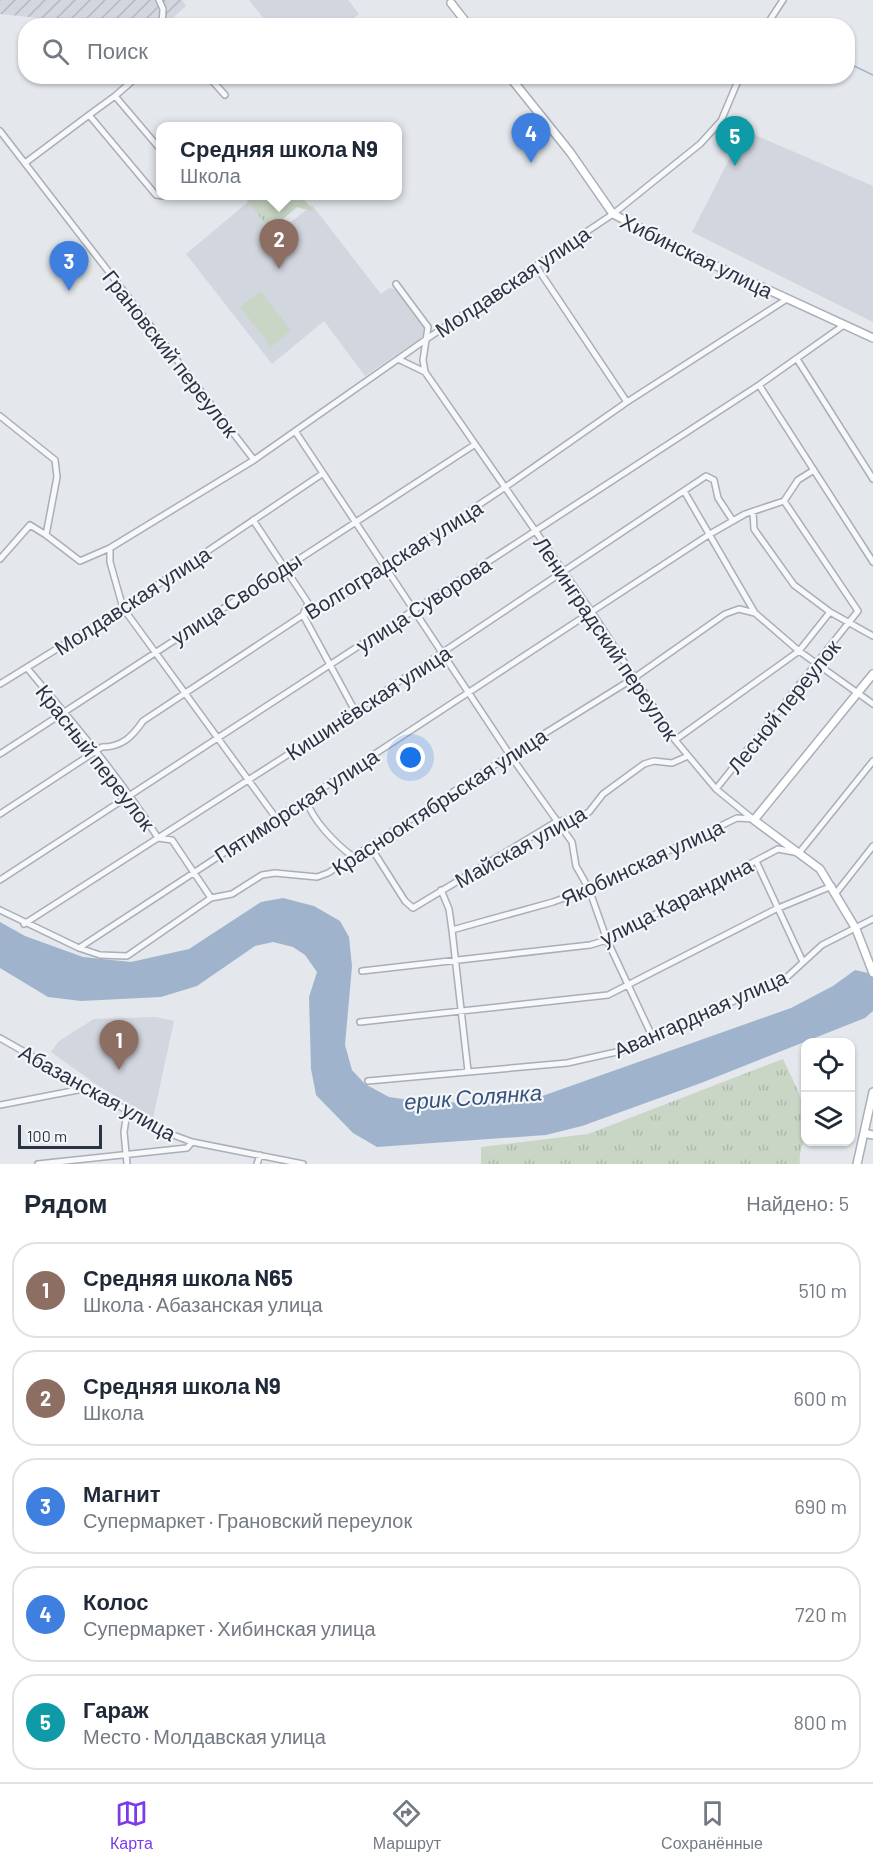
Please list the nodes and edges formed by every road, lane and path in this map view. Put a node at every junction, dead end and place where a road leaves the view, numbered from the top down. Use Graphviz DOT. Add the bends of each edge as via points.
graph roads {
  1 [pos="159,0"];
  2 [pos="783,0"];
  3 [pos="451,3"];
  4 [pos="162,18"];
  5 [pos="463,18"];
  6 [pos="771,18"];
  7 [pos="129,84"];
  8 [pos="215,84"];
  9 [pos="515,84"];
  10 [pos="737,84"];
  11 [pos="225,95"];
  12 [pos="115,96"];
  13 [pos="89,115"];
  14 [pos="0,131"];
  15 [pos="156,144"];
  16 [pos="25,163"];
  17 [pos="156,195"];
  18 [pos="613,214"];
  19 [pos="536,266"];
  20 [pos="396,284"];
  21 [pos="787,299"];
  22 [pos="844,325"];
  23 [pos="428,338"];
  24 [pos="873,338"];
  25 [pos="398,358"];
  26 [pos="797,359"];
  27 [pos="425,372"];
  28 [pos="759,386"];
  29 [pos="627,402"];
  30 [pos="0,416"];
  31 [pos="295,431"];
  32 [pos="474,445"];
  33 [pos="254,460"];
  34 [pos="814,470"];
  35 [pos="322,474"];
  36 [pos="873,479"];
  37 [pos="504,488"];
  38 [pos="684,491"];
  39 [pos="784,501"];
  40 [pos="753,512"];
  41 [pos="254,520"];
  42 [pos="733,521"];
  43 [pos="354,523"];
  44 [pos="534,531"];
  45 [pos="710,534"];
  46 [pos="46,535"];
  47 [pos="110,548"];
  48 [pos="0,559"];
  49 [pos="873,562"];
  50 [pos="285,566"];
  51 [pos="385,566"];
  52 [pos="564,573"];
  53 [pos="123,608"];
  54 [pos="413,610"];
  55 [pos="591,611"];
  56 [pos="830,612"];
  57 [pos="755,613"];
  58 [pos="303,615"];
  59 [pos="850,623"];
  60 [pos="873,636"];
  61 [pos="155,651"];
  62 [pos="799,651"];
  63 [pos="442,653"];
  64 [pos="330,664"];
  65 [pos="817,664"];
  66 [pos="27,668"];
  67 [pos="873,674"];
  68 [pos="634,678"];
  69 [pos="0,684"];
  70 [pos="468,693"];
  71 [pos="186,694"];
  72 [pos="858,694"];
  73 [pos="873,705"];
  74 [pos="63,710"];
  75 [pos="355,711"];
  76 [pos="218,738"];
  77 [pos="675,740"];
  78 [pos="97,751"];
  79 [pos="0,754"];
  80 [pos="510,755"];
  81 [pos="688,756"];
  82 [pos="873,761"];
  83 [pos="248,780"];
  84 [pos="716,789"];
  85 [pos="131,795"];
  86 [pos="306,799"];
  87 [pos="0,814"];
  88 [pos="276,818"];
  89 [pos="754,820"];
  90 [pos="555,822"];
  91 [pos="158,838"];
  92 [pos="370,846"];
  93 [pos="873,846"];
  94 [pos="799,853"];
  95 [pos="352,856"];
  96 [pos="756,861"];
  97 [pos="193,872"];
  98 [pos="0,880"];
  99 [pos="589,888"];
  100 [pos="441,890"];
  101 [pos="834,890"];
  102 [pos="211,898"];
  103 [pos="776,909"];
  104 [pos="0,910"];
  105 [pos="873,919"];
  106 [pos="24,924"];
  107 [pos="856,929"];
  108 [pos="452,930"];
  109 [pos="607,940"];
  110 [pos="79,948"];
  111 [pos="456,962"];
  112 [pos="803,962"];
  113 [pos="362,971"];
  114 [pos="873,973"];
  115 [pos="631,986"];
  116 [pos="460,1012"];
  117 [pos="360,1022"];
  118 [pos="652,1036"];
  119 [pos="0,1038"];
  120 [pos="468,1071"];
  121 [pos="368,1081"];
  122 [pos="88,1088"];
  123 [pos="873,1092"];
  124 [pos="0,1105"];
  125 [pos="127,1112"];
  126 [pos="864,1133"];
  127 [pos="873,1135"];
  128 [pos="192,1142"];
  129 [pos="126,1153"];
  130 [pos="260,1155"];
  131 [pos="38,1164"];
  132 [pos="128,1164"];
  133 [pos="257,1164"];
  134 [pos="303,1164"];
  135 [pos="857,1164"];
  1 -- 4 [label="street"];
  2 -- 6 [label="street"];
  3 -- 5 [label="street"];
  7 -- 12 [label="street"];
  8 -- 11 [label="street"];
  9 -- 18 [label="street, Хибинская улица"];
  10 -- 18 [label="street, Молдавская улица" via="721,122 700,144"];
  12 -- 13 [label="street"];
  12 -- 15 [label="street"];
  13 -- 16 [label="street"];
  13 -- 17 [label="street"];
  14 -- 16 [label="street, Грановский переулок"];
  16 -- 33 [label="street, Грановский переулок"];
  18 -- 19 [label="street, Молдавская улица"];
  18 -- 21 [label="street, Хибинская улица"];
  19 -- 23 [label="street, Молдавская улица"];
  19 -- 29 [label="street"];
  20 -- 23 [label="street" via="428,327"];
  21 -- 22 [label="street, Хибинская улица"];
  21 -- 29 [label="street, Волгоградская улица"];
  22 -- 24 [label="street, Хибинская улица"];
  22 -- 26 [label="street, улица Суворова"];
  23 -- 25 [label="street, Молдавская улица"];
  23 -- 27 [label="street" via="423,360"];
  25 -- 27 [label="street"];
  25 -- 31 [label="street, Молдавская улица"];
  26 -- 28 [label="street, улица Суворова"];
  26 -- 36 [label="street"];
  27 -- 32 [label="street, Ленинградский переулок"];
  28 -- 34 [label="street"];
  28 -- 44 [label="street, улица Суворова"];
  29 -- 37 [label="street, Волгоградская улица"];
  30 -- 46 [label="street" via="56,460 57,477"];
  31 -- 33 [label="street, Молдавская улица"];
  31 -- 35 [label="street"];
  32 -- 37 [label="street, Ленинградский переулок"];
  32 -- 43 [label="street, улица Свободы"];
  33 -- 47 [label="street, Молдавская улица"];
  34 -- 39 [label="street" via="798,480"];
  34 -- 49 [label="street"];
  35 -- 41 [label="street, Молдавская улица"];
  35 -- 43 [label="street"];
  37 -- 44 [label="street, Ленинградский переулок"];
  37 -- 51 [label="street, Волгоградская улица"];
  38 -- 42 [label="street, Кишинёвская улица" via="709,476"];
  38 -- 45 [label="street"];
  38 -- 52 [label="street, Кишинёвская улица"];
  39 -- 40 [label="street, Пятиморская улица"];
  39 -- 59 [label="street" via="857,608"];
  40 -- 42 [label="street, Пятиморская улица"];
  40 -- 56 [label="street" via="754,529 790,581"];
  41 -- 50 [label="street"];
  41 -- 53 [label="street, Молдавская улица"];
  42 -- 45 [label="street, Пятиморская улица"];
  43 -- 50 [label="street, улица Свободы"];
  43 -- 51 [label="street"];
  44 -- 52 [label="street, Ленинградский переулок"];
  44 -- 54 [label="street, улица Суворова"];
  45 -- 55 [label="street, Пятиморская улица"];
  45 -- 57 [label="street"];
  46 -- 47 [label="street, Молдавская улица" via="77,560"];
  46 -- 48 [label="street" via="30,525"];
  47 -- 53 [label="street"];
  50 -- 58 [label="street" via="308,603"];
  50 -- 61 [label="street, улица Свободы"];
  51 -- 54 [label="street"];
  51 -- 58 [label="street, Волгоградская улица" via="345,594"];
  52 -- 55 [label="street, Ленинградский переулок"];
  52 -- 63 [label="street, Кишинёвская улица"];
  53 -- 61 [label="street"];
  53 -- 66 [label="street, Молдавская улица"];
  54 -- 63 [label="street"];
  54 -- 64 [label="street, улица Суворова"];
  55 -- 68 [label="street, Ленинградский переулок"];
  55 -- 70 [label="street, Пятиморская улица"];
  56 -- 59 [label="street"];
  56 -- 62 [label="street"];
  57 -- 62 [label="street"];
  57 -- 68 [label="street, Краснооктябрьская улица" via="732,610"];
  58 -- 64 [label="street"];
  58 -- 71 [label="street, Волгоградская улица"];
  59 -- 60 [label="street"];
  59 -- 65 [label="street, Лесной переулок"];
  61 -- 71 [label="street"];
  61 -- 74 [label="street, улица Свободы"];
  62 -- 65 [label="street"];
  62 -- 77 [label="street"];
  63 -- 70 [label="street"];
  63 -- 75 [label="street, Кишинёвская улица"];
  64 -- 75 [label="street"];
  64 -- 76 [label="street, улица Суворова"];
  65 -- 72 [label="street"];
  65 -- 84 [label="street, Лесной переулок"];
  66 -- 69 [label="street, Молдавская улица"];
  66 -- 74 [label="street, Красный переулок"];
  67 -- 72 [label="street, Якобинская улица"];
  68 -- 77 [label="street, Ленинградский переулок"];
  68 -- 80 [label="street, Краснооктябрьская улица"];
  70 -- 80 [label="street"];
  70 -- 86 [label="street, Пятиморская улица"];
  71 -- 76 [label="street"];
  71 -- 78 [label="street, Волгоградская улица" via="143,721 133,736 115,747"];
  72 -- 73 [label="street"];
  72 -- 89 [label="street, Якобинская улица"];
  74 -- 78 [label="street, Красный переулок"];
  74 -- 79 [label="street, улица Свободы"];
  75 -- 83 [label="street, Кишинёвская улица"];
  76 -- 83 [label="street"];
  76 -- 85 [label="street, улица Суворова"];
  77 -- 81 [label="street, Ленинградский переулок"];
  78 -- 85 [label="street, Красный переулок"];
  78 -- 87 [label="street, Волгоградская улица"];
  80 -- 90 [label="street"];
  80 -- 92 [label="street, Краснооктябрьская улица"];
  81 -- 84 [label="street, Ленинградский переулок"];
  81 -- 90 [label="street, Майская улица" via="672,763 644,764 603,794 589,812"];
  82 -- 94 [label="street"];
  83 -- 88 [label="street"];
  83 -- 91 [label="street, Кишинёвская улица"];
  84 -- 89 [label="street, Ленинградский переулок"];
  85 -- 91 [label="street, Красный переулок"];
  85 -- 98 [label="street, улица Суворова"];
  86 -- 88 [label="street, Пятиморская улица"];
  86 -- 95 [label="street" via="339,846"];
  88 -- 97 [label="street, Пятиморская улица"];
  89 -- 94 [label="street, Ленинградский переулок"];
  89 -- 99 [label="street, Якобинская улица" via="737,818"];
  90 -- 99 [label="street" via="572,842 576,866"];
  90 -- 100 [label="street, Майская улица"];
  91 -- 97 [label="street, Красный переулок" via="172,840"];
  91 -- 106 [label="street, Кишинёвская улица"];
  92 -- 95 [label="street, Краснооктябрьская улица"];
  92 -- 100 [label="street, Майская улица" via="413,908"];
  93 -- 101 [label="street"];
  94 -- 96 [label="street, улица Карандина" via="777,849"];
  94 -- 101 [label="street, Ленинградский переулок" via="820,869"];
  95 -- 102 [label="street, Краснооктябрьская улица" via="322,876 268,873 232,894"];
  96 -- 103 [label="street"];
  96 -- 109 [label="street, улица Карандина"];
  97 -- 102 [label="street, Красный переулок"];
  97 -- 110 [label="street, Пятиморская улица"];
  99 -- 108 [label="street, Якобинская улица"];
  99 -- 109 [label="street"];
  100 -- 108 [label="street"];
  101 -- 103 [label="street"];
  101 -- 107 [label="street, Ленинградский переулок"];
  102 -- 110 [label="street, Краснооктябрьская улица" via="127,956 100,955"];
  103 -- 112 [label="street"];
  103 -- 115 [label="street"];
  104 -- 106 [label="street, Краснооктябрьская улица"];
  105 -- 107 [label="street, Авангардная улица"];
  106 -- 110 [label="street, Краснооктябрьская улица"];
  107 -- 112 [label="street, Авангардная улица" via="822,945"];
  107 -- 114 [label="street, Ленинградский переулок"];
  108 -- 111 [label="street"];
  109 -- 111 [label="street, улица Карандина"];
  109 -- 115 [label="street"];
  111 -- 113 [label="street, улица Карандина"];
  111 -- 116 [label="street"];
  112 -- 118 [label="street, Авангардная улица" via="786,978"];
  115 -- 116 [label="street" via="598,998"];
  115 -- 118 [label="street"];
  116 -- 117 [label="street"];
  116 -- 120 [label="street"];
  118 -- 120 [label="street, Авангардная улица" via="621,1051 567,1063"];
  119 -- 122 [label="street, Абазанская улица"];
  120 -- 121 [label="street, Авангардная улица"];
  122 -- 124 [label="street"];
  122 -- 125 [label="street, Абазанская улица"];
  123 -- 126 [label="street"];
  125 -- 128 [label="street, Абазанская улица"];
  125 -- 129 [label="street"];
  126 -- 127 [label="street"];
  126 -- 135 [label="street"];
  128 -- 129 [label="street" via="187,1148"];
  128 -- 130 [label="street, Абазанская улица"];
  129 -- 131 [label="street"];
  129 -- 132 [label="street"];
  130 -- 133 [label="street"];
  130 -- 134 [label="street, Абазанская улица"];
}
